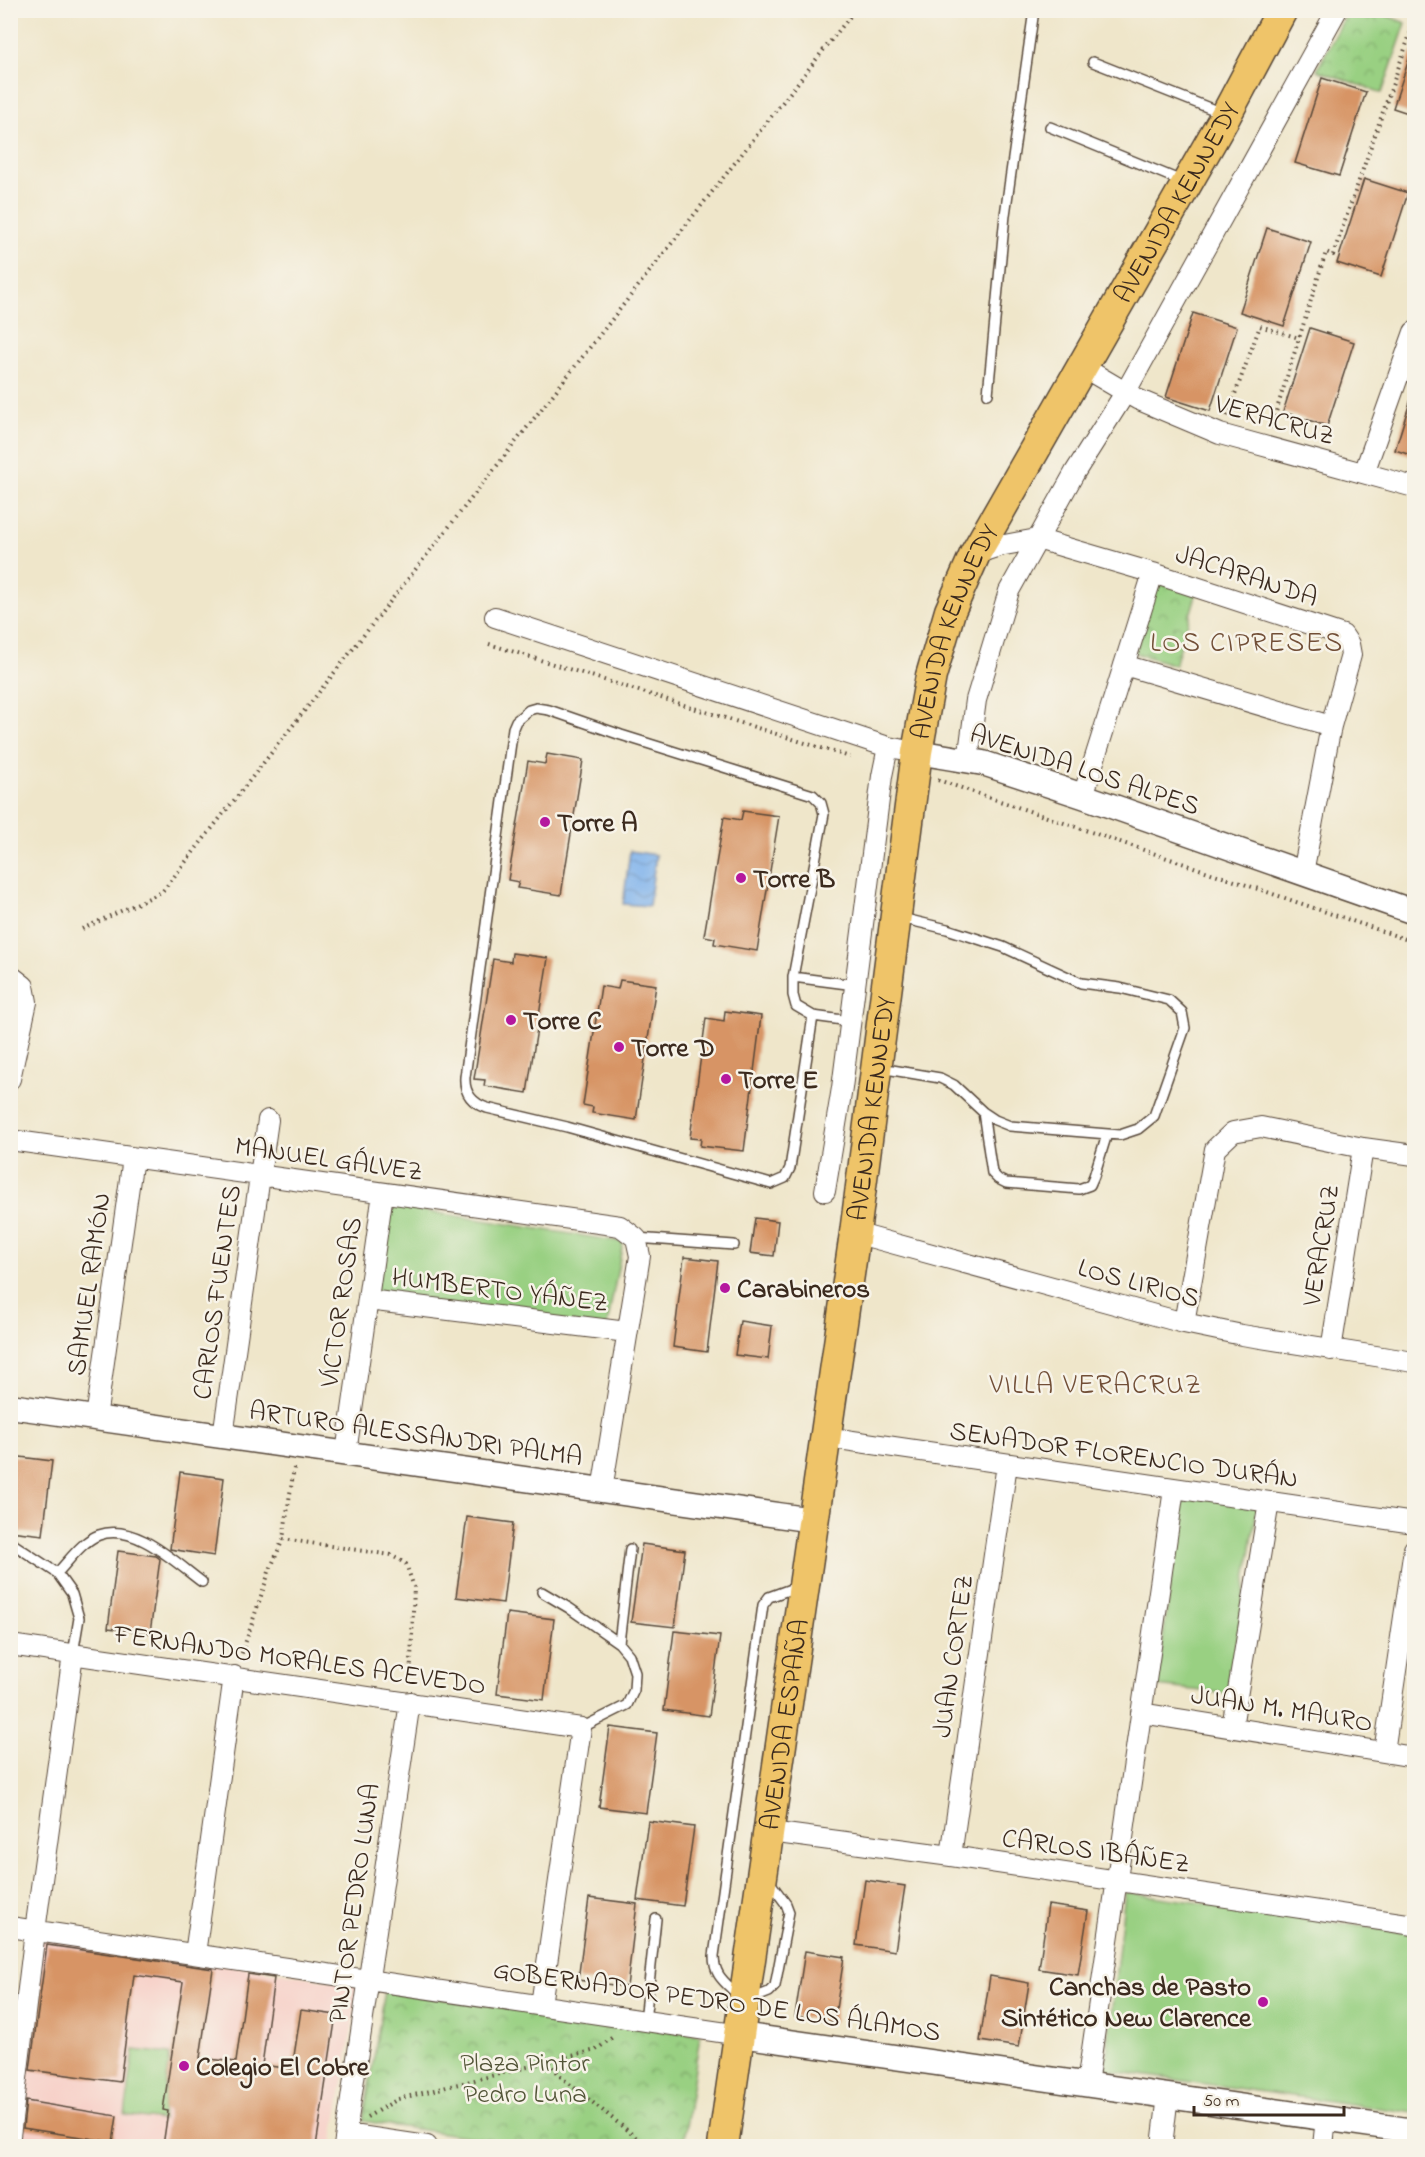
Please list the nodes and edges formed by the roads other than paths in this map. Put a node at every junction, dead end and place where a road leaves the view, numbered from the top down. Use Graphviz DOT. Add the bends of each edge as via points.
graph roads {
  1 [pos="1034,10"];
  2 [pos="1337,10"];
  3 [pos="1281,17"];
  4 [pos="1093,62"];
  5 [pos="1226,114"];
  6 [pos="1050,126"];
  7 [pos="1187,183"];
  8 [pos="1414,332"];
  9 [pos="1081,366"];
  10 [pos="1125,393"];
  11 [pos="988,394"];
  12 [pos="1364,473"];
  13 [pos="1414,487"];
  14 [pos="1037,539"];
  15 [pos="975,554"];
  16 [pos="1153,573"];
  17 [pos="495,617"];
  18 [pos="1124,665"];
  19 [pos="1331,726"];
  20 [pos="886,755"];
  21 [pos="968,760"];
  22 [pos="916,762"];
  23 [pos="1083,795"];
  24 [pos="1303,873"];
  25 [pos="1414,912"];
  26 [pos="897,917"];
  27 [pos="10,975"];
  28 [pos="794,977"];
  29 [pos="855,985"];
  30 [pos="887,990"];
  31 [pos="813,1016"];
  32 [pos="850,1021"];
  33 [pos="882,1025"];
  34 [pos="878,1068"];
  35 [pos="10,1079"];
  36 [pos="983,1112"];
  37 [pos="268,1120"];
  38 [pos="1107,1134"];
  39 [pos="10,1140"];
  40 [pos="1363,1148"];
  41 [pos="1414,1155"];
  42 [pos="133,1158"];
  43 [pos="260,1176"];
  44 [pos="825,1191"];
  45 [pos="383,1193"];
  46 [pos="855,1233"];
  47 [pos="636,1238"];
  48 [pos="734,1245"];
  49 [pos="368,1300"];
  50 [pos="844,1302"];
  51 [pos="1184,1323"];
  52 [pos="627,1332"];
  53 [pos="1331,1350"];
  54 [pos="1414,1362"];
  55 [pos="10,1406"];
  56 [pos="96,1418"];
  57 [pos="223,1436"];
  58 [pos="825,1437"];
  59 [pos="346,1453"];
  60 [pos="1007,1464"];
  61 [pos="1174,1489"];
  62 [pos="602,1490"];
  63 [pos="1269,1502"];
  64 [pos="813,1520"];
  65 [pos="1414,1523"];
  66 [pos="10,1542"];
  67 [pos="630,1549"];
  68 [pos="1414,1549"];
  69 [pos="57,1573"];
  70 [pos="202,1582"];
  71 [pos="805,1584"];
  72 [pos="542,1592"];
  73 [pos="619,1643"];
  74 [pos="10,1645"];
  75 [pos="74,1654"];
  76 [pos="234,1676"];
  77 [pos="410,1702"];
  78 [pos="1141,1713"];
  79 [pos="1232,1727"];
  80 [pos="581,1728"];
  81 [pos="1384,1752"];
  82 [pos="1414,1756"];
  83 [pos="770,1832"];
  84 [pos="951,1856"];
  85 [pos="1117,1881"];
  86 [pos="656,1919"];
  87 [pos="1414,1925"];
  88 [pos="10,1927"];
  89 [pos="35,1931"];
  90 [pos="195,1954"];
  91 [pos="369,1980"];
  92 [pos="745,2002"];
  93 [pos="541,2005"];
  94 [pos="638,2020"];
  95 [pos="740,2035"];
  96 [pos="1087,2084"];
  97 [pos="1168,2095"];
  98 [pos="1326,2118"];
  99 [pos="1414,2130"];
  100 [pos="10,2136"];
  101 [pos="345,2140"];
  102 [pos="427,2146"];
  103 [pos="723,2146"];
  104 [pos="1162,2146"];
  105 [pos="1323,2146"];
  1 -- 11 [label="lane" via="1005,215"];
  2 -- 10 [label="street, AVENIDA KENNEDY"];
  3 -- 5 [label="main road, AVENIDA KENNEDY"];
  4 -- 5 [label="lane"];
  5 -- 7 [label="main road, AVENIDA KENNEDY"];
  6 -- 7 [label="lane"];
  7 -- 9 [label="main road, AVENIDA KENNEDY"];
  8 -- 12 [label="street"];
  9 -- 10 [label="street, VERACRUZ"];
  9 -- 15 [label="main road, AVENIDA KENNEDY"];
  10 -- 12 [label="street, VERACRUZ" via="1220,434"];
  10 -- 14 [label="street, AVENIDA KENNEDY"];
  12 -- 13 [label="street, VERACRUZ"];
  14 -- 15 [label="street"];
  14 -- 16 [label="street, JACARANDA"];
  14 -- 21 [label="street, AVENIDA KENNEDY" via="1009,591 1000,617 976,700"];
  15 -- 22 [label="main road, AVENIDA KENNEDY" via="950,612 931,676"];
  16 -- 18 [label="street"];
  16 -- 19 [label="street, JACARANDA" via="1343,635 1350,655"];
  17 -- 20 [label="street, AVENIDA LOS ALPES"];
  18 -- 19 [label="street"];
  18 -- 23 [label="street"];
  19 -- 24 [label="street, JACARANDA"];
  20 -- 22 [label="street, AVENIDA LOS ALPES"];
  20 -- 29 [label="street, AVENIDA KENNEDY"];
  21 -- 22 [label="street, AVENIDA LOS ALPES"];
  21 -- 23 [label="street, AVENIDA LOS ALPES"];
  22 -- 26 [label="main road, AVENIDA KENNEDY"];
  23 -- 24 [label="street, AVENIDA LOS ALPES"];
  24 -- 25 [label="street, AVENIDA LOS ALPES"];
  26 -- 30 [label="main road, AVENIDA KENNEDY"];
  26 -- 38 [label="lane" via="1003,947 1081,983 1169,1000 1182,1012 1185,1028 1154,1116 1138,1129"];
  27 -- 35 [label="street" via="24,986 27,1002"];
  28 -- 29 [label="lane"];
  28 -- 31 [label="lane" via="796,1006"];
  28 -- 31 [label="lane" via="824,814 817,798 549,710 529,710 516,721 465,1077 475,1103 771,1184 785,1178 790,1168"];
  29 -- 30 [label="street"];
  29 -- 32 [label="street, AVENIDA KENNEDY"];
  30 -- 33 [label="main road, AVENIDA KENNEDY"];
  31 -- 32 [label="lane"];
  32 -- 33 [label="street"];
  32 -- 44 [label="street, AVENIDA KENNEDY"];
  33 -- 34 [label="main road, AVENIDA KENNEDY"];
  34 -- 36 [label="lane" via="940,1078 954,1085"];
  34 -- 46 [label="main road, AVENIDA KENNEDY"];
  36 -- 38 [label="lane" via="1010,1126"];
  36 -- 38 [label="lane" via="992,1173 1006,1183 1079,1189 1090,1185"];
  37 -- 43 [label="street, CARLOS FUENTES"];
  39 -- 42 [label="street, MANUEL GÁLVEZ"];
  40 -- 41 [label="street"];
  40 -- 51 [label="street" via="1261,1127 1233,1132 1215,1149"];
  40 -- 53 [label="street, VERACRUZ"];
  42 -- 43 [label="street, MANUEL GÁLVEZ"];
  42 -- 56 [label="street, SAMUEL RAMÓN"];
  43 -- 45 [label="street, MANUEL GÁLVEZ"];
  43 -- 57 [label="street, CARLOS FUENTES"];
  45 -- 47 [label="street, MANUEL GÁLVEZ" via="620,1226"];
  45 -- 49 [label="street, VÍCTOR ROSAS"];
  46 -- 50 [label="main road, AVENIDA KENNEDY"];
  46 -- 51 [label="street, LOS LIRIOS"];
  47 -- 48 [label="lane"];
  47 -- 52 [label="street" via="640,1256"];
  49 -- 52 [label="street, HUMBERTO YÁÑEZ"];
  49 -- 59 [label="street, VÍCTOR ROSAS"];
  50 -- 58 [label="main road, AVENIDA ESPAÑA"];
  51 -- 53 [label="street, LOS LIRIOS"];
  52 -- 62 [label="street"];
  53 -- 54 [label="street, LOS LIRIOS"];
  55 -- 56 [label="street, ARTURO ALESSANDRI PALMA"];
  56 -- 57 [label="street, ARTURO ALESSANDRI PALMA"];
  57 -- 59 [label="street, ARTURO ALESSANDRI PALMA"];
  58 -- 60 [label="street, SENADOR FLORENCIO DURÁN"];
  58 -- 64 [label="main road, AVENIDA ESPAÑA"];
  59 -- 62 [label="street, ARTURO ALESSANDRI PALMA"];
  60 -- 61 [label="street, SENADOR FLORENCIO DURÁN"];
  60 -- 84 [label="street, JUAN CORTEZ"];
  61 -- 63 [label="street, SENADOR FLORENCIO DURÁN"];
  61 -- 78 [label="street"];
  62 -- 64 [label="street, ARTURO ALESSANDRI PALMA"];
  63 -- 65 [label="street, SENADOR FLORENCIO DURÁN"];
  63 -- 79 [label="street"];
  64 -- 71 [label="main road, AVENIDA ESPAÑA"];
  66 -- 69 [label="lane"];
  67 -- 73 [label="lane"];
  68 -- 81 [label="street"];
  69 -- 70 [label="lane" via="97,1535 114,1532 139,1538"];
  69 -- 75 [label="lane" via="72,1594 79,1618"];
  71 -- 83 [label="main road, AVENIDA ESPAÑA"];
  71 -- 92 [label="lane" via="769,1597 761,1617 714,1956 718,1976"];
  72 -- 73 [label="lane"];
  73 -- 80 [label="lane" via="636,1672 634,1690 627,1705"];
  74 -- 75 [label="street, FERNANDO MORALES ACEVEDO"];
  75 -- 76 [label="street, FERNANDO MORALES ACEVEDO"];
  75 -- 89 [label="street"];
  76 -- 77 [label="street, FERNANDO MORALES ACEVEDO"];
  76 -- 90 [label="street"];
  77 -- 80 [label="street, FERNANDO MORALES ACEVEDO"];
  77 -- 91 [label="street, PINTOR PEDRO LUNA"];
  78 -- 79 [label="street, JUAN M. MAURO"];
  78 -- 85 [label="street"];
  79 -- 81 [label="street, JUAN M. MAURO"];
  80 -- 93 [label="street"];
  81 -- 82 [label="street, JUAN M. MAURO"];
  83 -- 84 [label="street, CARLOS IBÁÑEZ"];
  83 -- 92 [label="main road, AVENIDA ESPAÑA"];
  84 -- 85 [label="street, CARLOS IBÁÑEZ"];
  85 -- 87 [label="street, CARLOS IBÁÑEZ"];
  85 -- 96 [label="street"];
  86 -- 94 [label="lane"];
  88 -- 89 [label="street, GOBERNADOR PEDRO DE LOS ÁLAMOS"];
  89 -- 90 [label="street, GOBERNADOR PEDRO DE LOS ÁLAMOS"];
  89 -- 100 [label="street"];
  90 -- 91 [label="street, GOBERNADOR PEDRO DE LOS ÁLAMOS"];
  91 -- 93 [label="street, GOBERNADOR PEDRO DE LOS ÁLAMOS"];
  91 -- 101 [label="street, PINTOR PEDRO LUNA"];
  92 -- 95 [label="main road, AVENIDA ESPAÑA"];
  93 -- 94 [label="street, GOBERNADOR PEDRO DE LOS ÁLAMOS"];
  94 -- 95 [label="street, GOBERNADOR PEDRO DE LOS ÁLAMOS"];
  95 -- 96 [label="street, GOBERNADOR PEDRO DE LOS ÁLAMOS"];
  95 -- 103 [label="main road, AVENIDA ESPAÑA"];
  96 -- 97 [label="street, GOBERNADOR PEDRO DE LOS ÁLAMOS"];
  97 -- 98 [label="street, GOBERNADOR PEDRO DE LOS ÁLAMOS"];
  97 -- 104 [label="street"];
  98 -- 99 [label="street, GOBERNADOR PEDRO DE LOS ÁLAMOS"];
  98 -- 105 [label="street"];
  101 -- 102 [label="street"];
}
